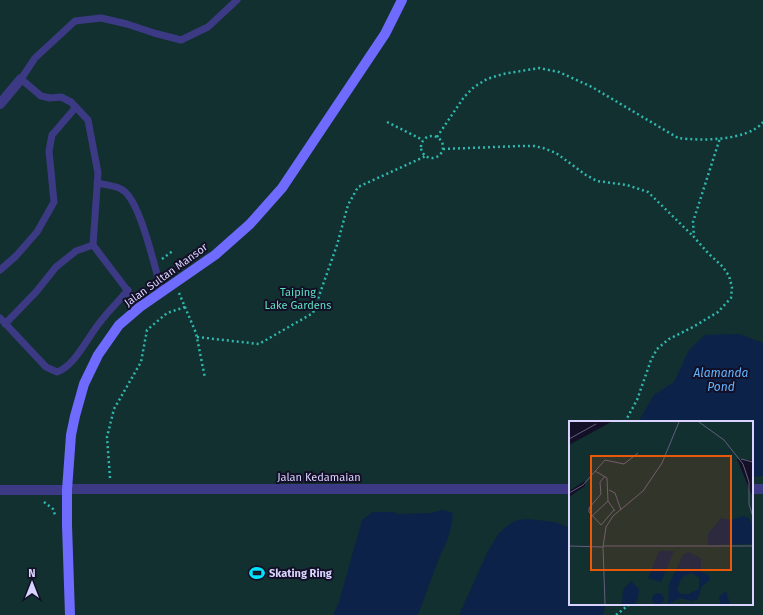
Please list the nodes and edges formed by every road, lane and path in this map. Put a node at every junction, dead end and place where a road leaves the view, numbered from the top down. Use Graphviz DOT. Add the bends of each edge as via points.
graph roads {
  1 [pos="237,0"];
  2 [pos="402,0"];
  3 [pos="21,78"];
  4 [pos="0,104"];
  5 [pos="76,107"];
  6 [pos="387,122"];
  7 [pos="763,122"];
  8 [pos="437,137"];
  9 [pos="720,138"];
  10 [pos="423,140"];
  11 [pos="443,149"];
  12 [pos="426,156"];
  13 [pos="97,183"];
  14 [pos="694,237"];
  15 [pos="93,245"];
  16 [pos="174,250"];
  17 [pos="157,262"];
  18 [pos="0,270"];
  19 [pos="173,284"];
  20 [pos="128,290"];
  21 [pos="162,292"];
  22 [pos="140,307"];
  23 [pos="185,307"];
  24 [pos="0,318"];
  25 [pos="5,324"];
  26 [pos="197,337"];
  27 [pos="205,378"];
  28 [pos="626,421"];
  29 [pos="111,489"];
  30 [pos="569,489"];
  31 [pos="0,490"];
  32 [pos="67,490"];
  33 [pos="42,501"];
  34 [pos="56,518"];
  35 [pos="629,605"];
  36 [pos="70,615"];
  37 [pos="616,615"];
  1 -- 3 [label="lane" via="208,27 181,40 101,18 75,21 34,58"];
  2 -- 19 [label="street, Jalan Sultan Mansor" via="386,34 282,188 250,224 215,255"];
  3 -- 4 [label="street"];
  3 -- 5 [label="lane" via="40,96 61,97"];
  5 -- 13 [label="lane" via="88,120 98,173"];
  5 -- 18 [label="lane" via="50,140 54,202 48,215 37,232"];
  6 -- 10 [label="path"];
  7 -- 9 [label="path" via="756,129 744,134"];
  8 -- 9 [label="path" via="464,97 474,87 503,74 539,68 559,72 592,87 678,138"];
  8 -- 10 [label="path" via="430,136"];
  8 -- 11 [label="path" via="442,142"];
  9 -- 14 [label="path" via="693,222"];
  10 -- 12 [label="path" via="421,150"];
  11 -- 12 [label="path" via="436,157"];
  11 -- 14 [label="path" via="521,146 543,148 556,153 597,181 627,185 648,192"];
  12 -- 26 [label="path" via="358,187 348,205 337,245 312,313 259,344"];
  13 -- 15 [label="lane"];
  13 -- 21 [label="lane" via="123,190 132,199 138,211"];
  14 -- 28 [label="path" via="729,276 731,298 718,312 657,349 637,400"];
  15 -- 20 [label="lane"];
  15 -- 25 [label="lane" via="76,251 56,267"];
  16 -- 17 [label="path"];
  19 -- 21 [label="street, Jalan Sultan Mansor"];
  19 -- 23 [label="path"];
  20 -- 22 [label="lane"];
  20 -- 25 [label="lane" via="100,322 65,370 57,372 46,367"];
  21 -- 22 [label="street, Jalan Sultan Mansor"];
  22 -- 32 [label="street, Jalan Sultan Mansor" via="119,325 98,355 84,384 71,435"];
  23 -- 26 [label="path"];
  23 -- 29 [label="path" via="166,313 147,330 141,362 114,409 107,437"];
  24 -- 25 [label="lane"];
  26 -- 27 [label="path"];
  29 -- 30 [label="street, Jalan Kedamaian"];
  29 -- 32 [label="street, Jalan Kedamaian"];
  31 -- 32 [label="street, Jalan Kedamaian"];
  32 -- 36 [label="street, Jalan Sultan Mansor"];
  33 -- 34 [label="path" via="53,509"];
  35 -- 37 [label="path"];
}
